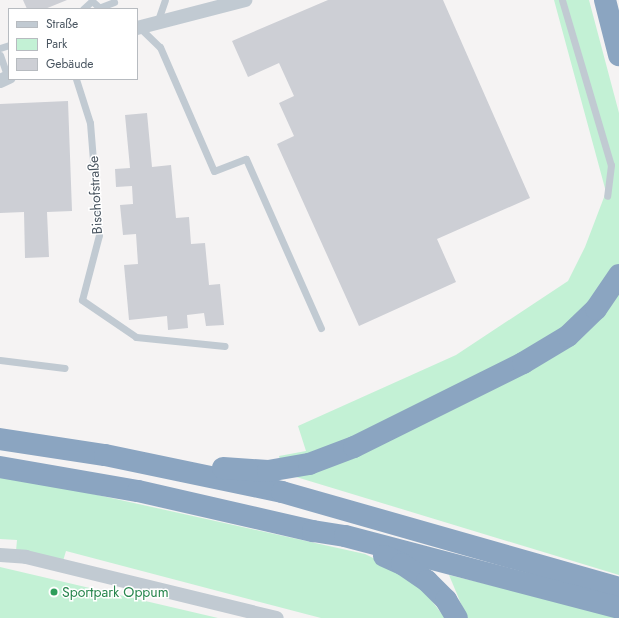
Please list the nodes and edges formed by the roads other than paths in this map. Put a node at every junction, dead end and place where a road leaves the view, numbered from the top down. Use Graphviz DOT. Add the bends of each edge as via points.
graph roads {
  1 [pos="165,0"];
  2 [pos="245,0"];
  3 [pos="562,0"];
  4 [pos="605,0"];
  5 [pos="114,2"];
  6 [pos="83,8"];
  7 [pos="101,8"];
  8 [pos="157,23"];
  9 [pos="138,28"];
  10 [pos="619,55"];
  11 [pos="0,56"];
  12 [pos="6,79"];
  13 [pos="76,80"];
  14 [pos="607,196"];
  15 [pos="619,274"];
  16 [pos="321,328"];
  17 [pos="225,346"];
  18 [pos="0,360"];
  19 [pos="65,368"];
  20 [pos="0,440"];
  21 [pos="105,455"];
  22 [pos="0,467"];
  23 [pos="313,531"];
  24 [pos="0,554"];
  25 [pos="619,588"];
  26 [pos="619,608"];
  27 [pos="277,618"];
  28 [pos="457,618"];
  1 -- 8 [label="lane"];
  2 -- 8 [label="street"];
  3 -- 14 [label="lane" via="610,165"];
  4 -- 10 [label="highway"];
  5 -- 7 [label="lane"];
  6 -- 7 [label="lane" via="92,1"];
  8 -- 9 [label="street"];
  9 -- 16 [label="lane" via="160,47 214,171 246,159"];
  11 -- 12 [label="lane"];
  13 -- 17 [label="lane, Bischofstraße" via="90,123 99,235 82,300 136,337"];
  15 -- 21 [label="highway" via="596,309 568,336 523,363 354,447 309,464 261,471 230,469 128,451"];
  18 -- 19 [label="lane"];
  20 -- 21 [label="highway"];
  21 -- 25 [label="highway" via="282,492"];
  22 -- 23 [label="highway" via="138,491"];
  23 -- 26 [label="highway" via="344,536"];
  23 -- 28 [label="highway" via="402,564 427,581 446,600"];
  24 -- 27 [label="street" via="26,557"];
}
